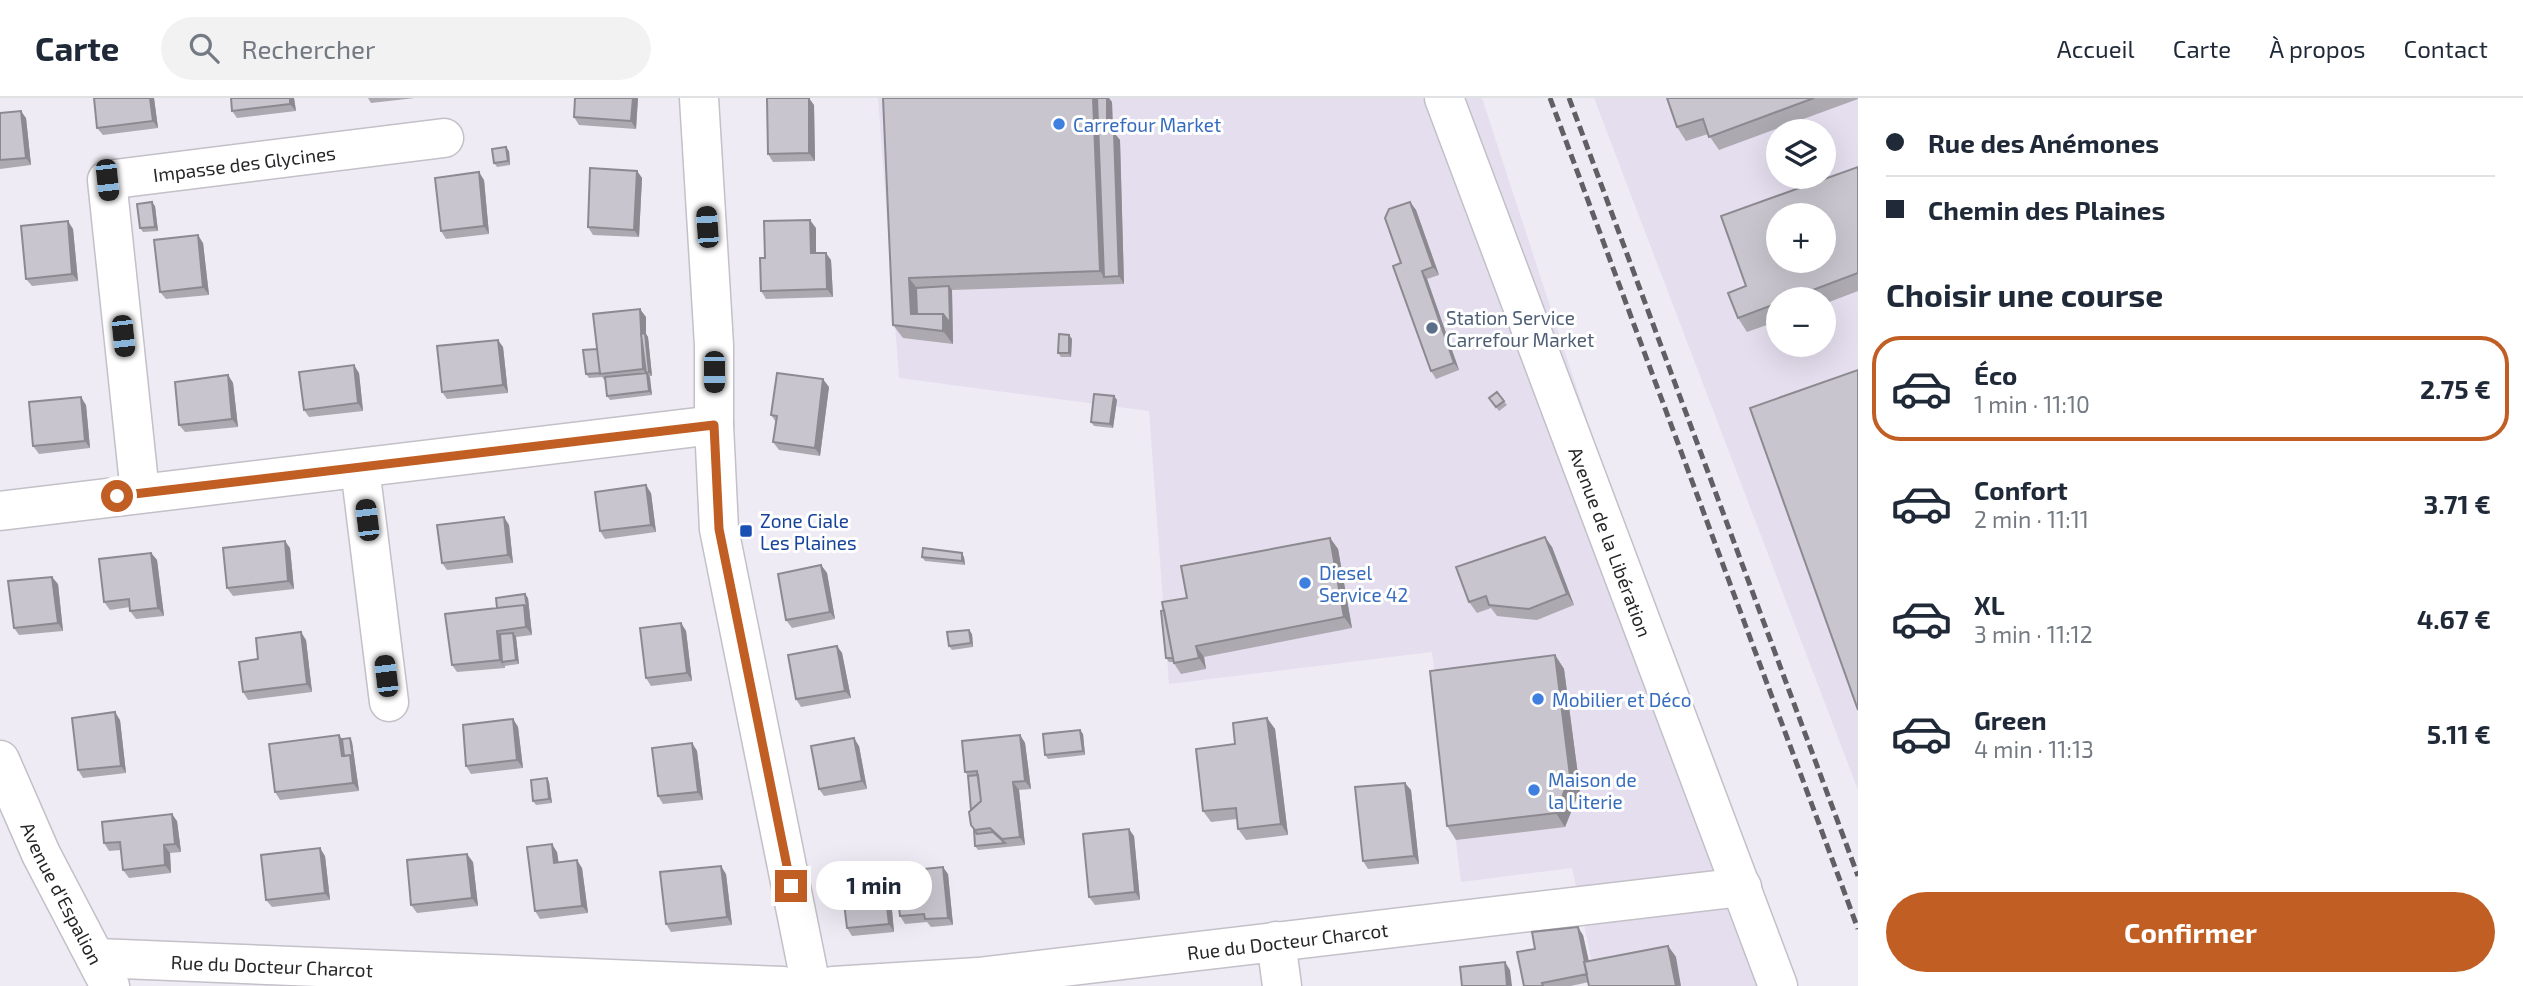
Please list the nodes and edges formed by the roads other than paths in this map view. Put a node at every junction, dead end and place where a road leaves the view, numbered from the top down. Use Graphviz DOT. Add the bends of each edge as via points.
graph roads {
  1 [pos="699,98"];
  2 [pos="1444,98"];
  3 [pos="444,138"];
  4 [pos="714,425"];
  5 [pos="360,468"];
  6 [pos="140,493"];
  7 [pos="0,512"];
  8 [pos="389,702"];
  9 [pos="0,760"];
  10 [pos="1742,887"];
  11 [pos="1276,941"];
  12 [pos="103,972"];
  13 [pos="782,986"];
  14 [pos="811,986"];
  15 [pos="833,986"];
  16 [pos="1282,986"];
  17 [pos="1778,986"];
  1 -- 4 [label="street" via="714,345"];
  2 -- 10 [label="street, Avenue de la Libération"];
  3 -- 6 [label="street, Impasse des Glycines" via="107,180"];
  4 -- 5 [label="street"];
  4 -- 14 [label="street" via="719,529"];
  5 -- 6 [label="street"];
  5 -- 8 [label="street"];
  6 -- 7 [label="street"];
  9 -- 12 [label="street, Avenue d'Espalion" via="41,855"];
  10 -- 11 [label="street, Rue du Docteur Charcot"];
  10 -- 17 [label="street, Avenue de la Libération"];
  11 -- 15 [label="street, Rue du Docteur Charcot" via="978,977"];
  11 -- 16 [label="street"];
  12 -- 13 [label="street, Rue du Docteur Charcot"];
}
